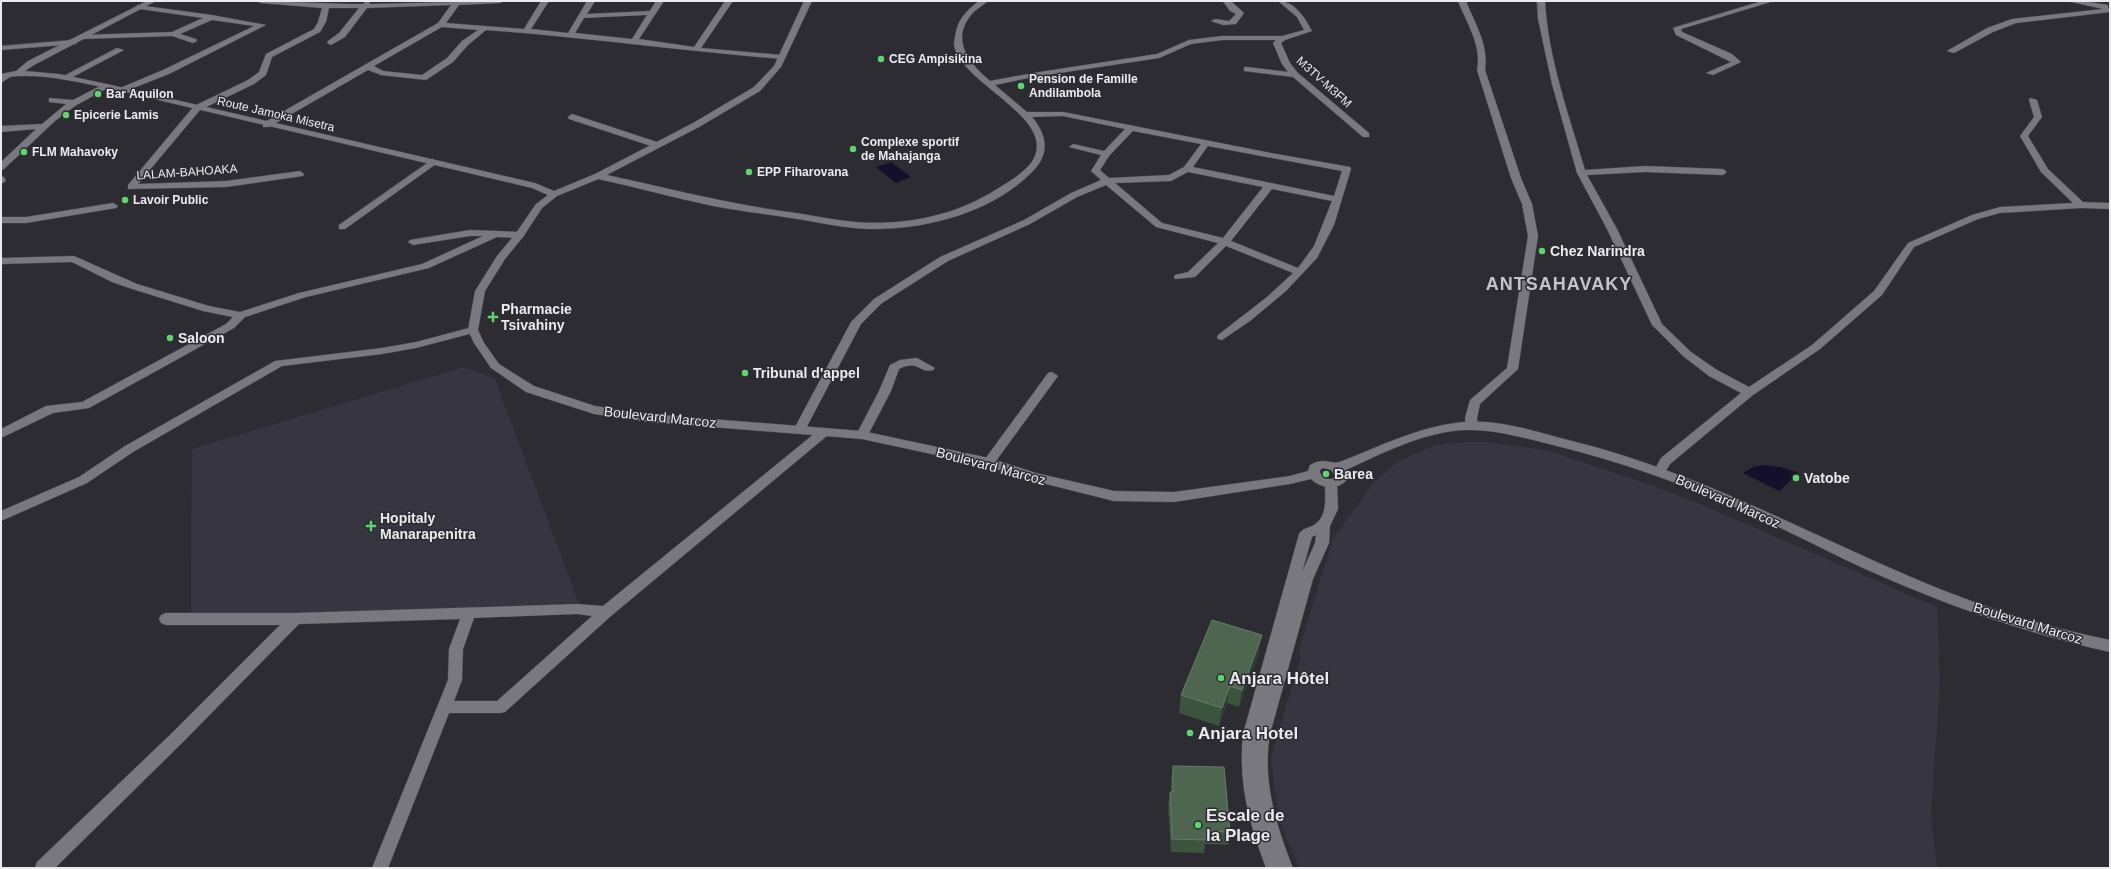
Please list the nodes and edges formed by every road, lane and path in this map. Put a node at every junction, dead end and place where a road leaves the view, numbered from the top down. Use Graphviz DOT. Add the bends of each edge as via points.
graph roads {
  1 [pos="152,1"];
  2 [pos="261,1"];
  3 [pos="500,1"];
  4 [pos="545,1"];
  5 [pos="591,1"];
  6 [pos="660,1"];
  7 [pos="729,1"];
  8 [pos="808,1"];
  9 [pos="984,1"];
  10 [pos="1227,1"];
  11 [pos="1282,1"];
  12 [pos="1462,1"];
  13 [pos="1541,1"];
  14 [pos="1770,1"];
  15 [pos="2071,1"];
  16 [pos="458,2"];
  17 [pos="414,3"];
  18 [pos="323,4"];
  19 [pos="366,4"];
  20 [pos="140,7"];
  21 [pos="2110,10"];
  22 [pos="651,13"];
  23 [pos="582,16"];
  24 [pos="213,17"];
  25 [pos="1215,21"];
  26 [pos="441,25"];
  27 [pos="485,28"];
  28 [pos="526,31"];
  29 [pos="173,34"];
  30 [pos="570,35"];
  31 [pos="82,37"];
  32 [pos="1282,38"];
  33 [pos="193,41"];
  34 [pos="634,41"];
  35 [pos="73,42"];
  36 [pos="331,44"];
  37 [pos="1,48"];
  38 [pos="120,50"];
  39 [pos="696,50"];
  40 [pos="1951,51"];
  41 [pos="782,57"];
  42 [pos="369,67"];
  43 [pos="1247,69"];
  44 [pos="18,73"];
  45 [pos="1710,73"];
  46 [pos="1295,75"];
  47 [pos="5,76"];
  48 [pos="64,78"];
  49 [pos="1,81"];
  50 [pos="989,84"];
  51 [pos="107,86"];
  52 [pos="123,90"];
  53 [pos="52,100"];
  54 [pos="2032,100"];
  55 [pos="74,103"];
  56 [pos="197,108"];
  57 [pos="1026,115"];
  58 [pos="572,117"];
  59 [pos="266,125"];
  60 [pos="45,126"];
  61 [pos="1130,128"];
  62 [pos="1,129"];
  63 [pos="1366,135"];
  64 [pos="1206,143"];
  65 [pos="657,145"];
  66 [pos="1073,147"];
  67 [pos="1106,154"];
  68 [pos="433,162"];
  69 [pos="1,166"];
  70 [pos="1187,169"];
  71 [pos="1723,172"];
  72 [pos="1581,173"];
  73 [pos="300,174"];
  74 [pos="598,176"];
  75 [pos="1106,181"];
  76 [pos="1270,186"];
  77 [pos="554,194"];
  78 [pos="1337,199"];
  79 [pos="2080,205"];
  80 [pos="112,206"];
  81 [pos="2110,206"];
  82 [pos="1,220"];
  83 [pos="342,227"];
  84 [pos="494,235"];
  85 [pos="520,236"];
  86 [pos="413,242"];
  87 [pos="1225,242"];
  88 [pos="1,261"];
  89 [pos="1300,272"];
  90 [pos="1179,277"];
  91 [pos="241,314"];
  92 [pos="473,330"];
  93 [pos="1222,337"];
  94 [pos="929,368"];
  95 [pos="1052,376"];
  96 [pos="1749,392"];
  97 [pos="1472,426"];
  98 [pos="800,429"];
  99 [pos="824,432"];
  100 [pos="1,434"];
  101 [pos="862,435"];
  102 [pos="989,462"];
  103 [pos="1338,468"];
  104 [pos="1660,471"];
  105 [pos="1314,474"];
  106 [pos="1331,484"];
  107 [pos="1,516"];
  108 [pos="1323,526"];
  109 [pos="468,612"];
  110 [pos="606,612"];
  111 [pos="166,619"];
  112 [pos="295,619"];
  113 [pos="2110,646"];
  114 [pos="444,707"];
  115 [pos="43,868"];
  116 [pos="380,868"];
  117 [pos="1274,868"];
  118 [pos="1285,868"];
  1 -- 20 [label="street"];
  2 -- 18 [label="street"];
  3 -- 16 [label="street"];
  4 -- 28 [label="street"];
  5 -- 23 [label="street"];
  6 -- 22 [label="street"];
  7 -- 39 [label="street"];
  8 -- 41 [label="street"];
  9 -- 50 [label="street" via="968,14 958,32 958,39 961,55"];
  10 -- 25 [label="street" via="1240,13 1238,19 1233,24 1226,25"];
  11 -- 32 [label="street, M3TV-M3FM" via="1300,16 1308,31"];
  12 -- 97 [label="street" via="1481,49 1481,70 1527,204 1533,236 1512,369 1474,402"];
  13 -- 72 [label="street" via="1542,19 1556,84"];
  14 -- 45 [label="street" via="1677,28 1679,33 1737,62"];
  15 -- 21 [label="street"];
  16 -- 17 [label="street"];
  16 -- 26 [label="street"];
  17 -- 19 [label="street"];
  18 -- 19 [label="street"];
  18 -- 56 [label="street" via="324,16 317,30 268,56 263,73 251,82"];
  19 -- 36 [label="street" via="342,35"];
  20 -- 24 [label="street"];
  20 -- 31 [label="street"];
  21 -- 40 [label="street" via="2015,21 1990,30"];
  22 -- 23 [label="street"];
  22 -- 34 [label="street"];
  23 -- 30 [label="street"];
  24 -- 29 [label="street"];
  24 -- 52 [label="street" via="262,25"];
  26 -- 27 [label="street"];
  26 -- 42 [label="street"];
  27 -- 28 [label="street"];
  27 -- 42 [label="street" via="465,43 450,60 423,78 381,73"];
  28 -- 30 [label="street"];
  29 -- 31 [label="street"];
  29 -- 33 [label="street"];
  30 -- 34 [label="street"];
  31 -- 35 [label="street"];
  32 -- 46 [label="street, M3TV-M3FM" via="1277,43 1286,64"];
  32 -- 50 [label="street" via="1222,38 1189,42 1159,56"];
  34 -- 39 [label="street"];
  35 -- 37 [label="street"];
  35 -- 44 [label="street"];
  38 -- 48 [label="street"];
  39 -- 41 [label="street"];
  41 -- 65 [label="street" via="768,78 747,96"];
  42 -- 59 [label="street"];
  43 -- 46 [label="street"];
  44 -- 47 [label="street"];
  44 -- 48 [label="street, Route Jamoka Misetra"];
  46 -- 63 [label="street, M3TV-M3FM"];
  47 -- 49 [label="street"];
  48 -- 51 [label="street, Route Jamoka Misetra"];
  50 -- 57 [label="street"];
  51 -- 52 [label="street, Route Jamoka Misetra"];
  51 -- 55 [label="street"];
  52 -- 56 [label="street, Route Jamoka Misetra"];
  53 -- 55 [label="street"];
  54 -- 79 [label="street" via="2038,117 2024,136 2044,170"];
  55 -- 60 [label="street"];
  56 -- 59 [label="street, Route Jamoka Misetra"];
  56 -- 73 [label="street, LALAM-BAHOAKA" via="131,188 226,184"];
  57 -- 61 [label="street" via="1064,114"];
  57 -- 74 [label="street" via="1041,142 1039,158 1020,179 981,203 939,217 897,224 855,225 728,206"];
  58 -- 65 [label="street"];
  59 -- 68 [label="street, Route Jamoka Misetra"];
  60 -- 62 [label="street"];
  60 -- 69 [label="street"];
  61 -- 64 [label="street"];
  61 -- 67 [label="street"];
  64 -- 70 [label="street"];
  64 -- 78 [label="street" via="1347,169"];
  65 -- 74 [label="street"];
  66 -- 67 [label="street"];
  67 -- 75 [label="street" via="1095,171"];
  68 -- 77 [label="street, Route Jamoka Misetra" via="527,184 543,195"];
  68 -- 83 [label="street"];
  70 -- 75 [label="street" via="1171,178"];
  70 -- 76 [label="street"];
  71 -- 72 [label="street" via="1645,169"];
  72 -- 96 [label="street" via="1612,229 1657,325 1687,354 1713,373"];
  74 -- 77 [label="street"];
  75 -- 87 [label="street" via="1159,225"];
  75 -- 98 [label="street" via="1074,195 1026,222 944,259 878,301 856,322"];
  76 -- 78 [label="street"];
  76 -- 87 [label="street"];
  77 -- 85 [label="street" via="539,206"];
  78 -- 89 [label="street" via="1330,225 1313,256"];
  79 -- 81 [label="street"];
  79 -- 96 [label="street" via="2000,210 1911,244 1878,293 1816,348"];
  80 -- 82 [label="street" via="26,220"];
  84 -- 85 [label="street"];
  84 -- 86 [label="street" via="470,233"];
  84 -- 91 [label="street" via="425,266 303,295"];
  85 -- 92 [label="street" via="501,258 480,292"];
  87 -- 89 [label="street"];
  87 -- 90 [label="street" via="1191,275"];
  88 -- 91 [label="street" via="74,259 122,282 207,309"];
  89 -- 93 [label="street"];
  91 -- 100 [label="street" via="230,326 85,405 50,409"];
  92 -- 98 [label="street, Boulevard Marcoz" via="495,366 530,389 594,410 649,418"];
  92 -- 107 [label="street" via="382,351 279,363 128,448 83,480"];
  94 -- 101 [label="street" via="917,361 904,362 894,367 885,391"];
  95 -- 102 [label="street"];
  96 -- 104 [label="street" via="1665,461"];
  97 -- 103 [label="street, Boulevard Marcoz" via="1451,427 1433,432 1382,449"];
  97 -- 104 [label="street, Boulevard Marcoz" via="1500,428 1583,447"];
  98 -- 99 [label="street, Boulevard Marcoz"];
  99 -- 101 [label="street, Boulevard Marcoz"];
  99 -- 110 [label="street"];
  101 -- 102 [label="street, Boulevard Marcoz"];
  102 -- 105 [label="street, Boulevard Marcoz" via="1034,477 1114,496 1174,497 1290,480"];
  103 -- 105 [label="street" via="1321,464 1314,468"];
  103 -- 106 [label="street" via="1342,478"];
  104 -- 113 [label="street, Boulevard Marcoz" via="1939,594 2025,624 2082,641"];
  105 -- 106 [label="street" via="1317,479"];
  106 -- 108 [label="street" via="1332,509"];
  108 -- 117 [label="street" via="1306,534 1251,734 1249,766 1252,801 1256,821"];
  108 -- 118 [label="street" via="1322,543 1306,579 1262,734 1260,752 1262,798 1274,841"];
  109 -- 110 [label="street" via="578,609"];
  109 -- 112 [label="street"];
  109 -- 114 [label="street" via="456,649 455,680"];
  110 -- 114 [label="street" via="500,708"];
  111 -- 112 [label="street"];
  112 -- 115 [label="street"];
  114 -- 116 [label="street"];
}
